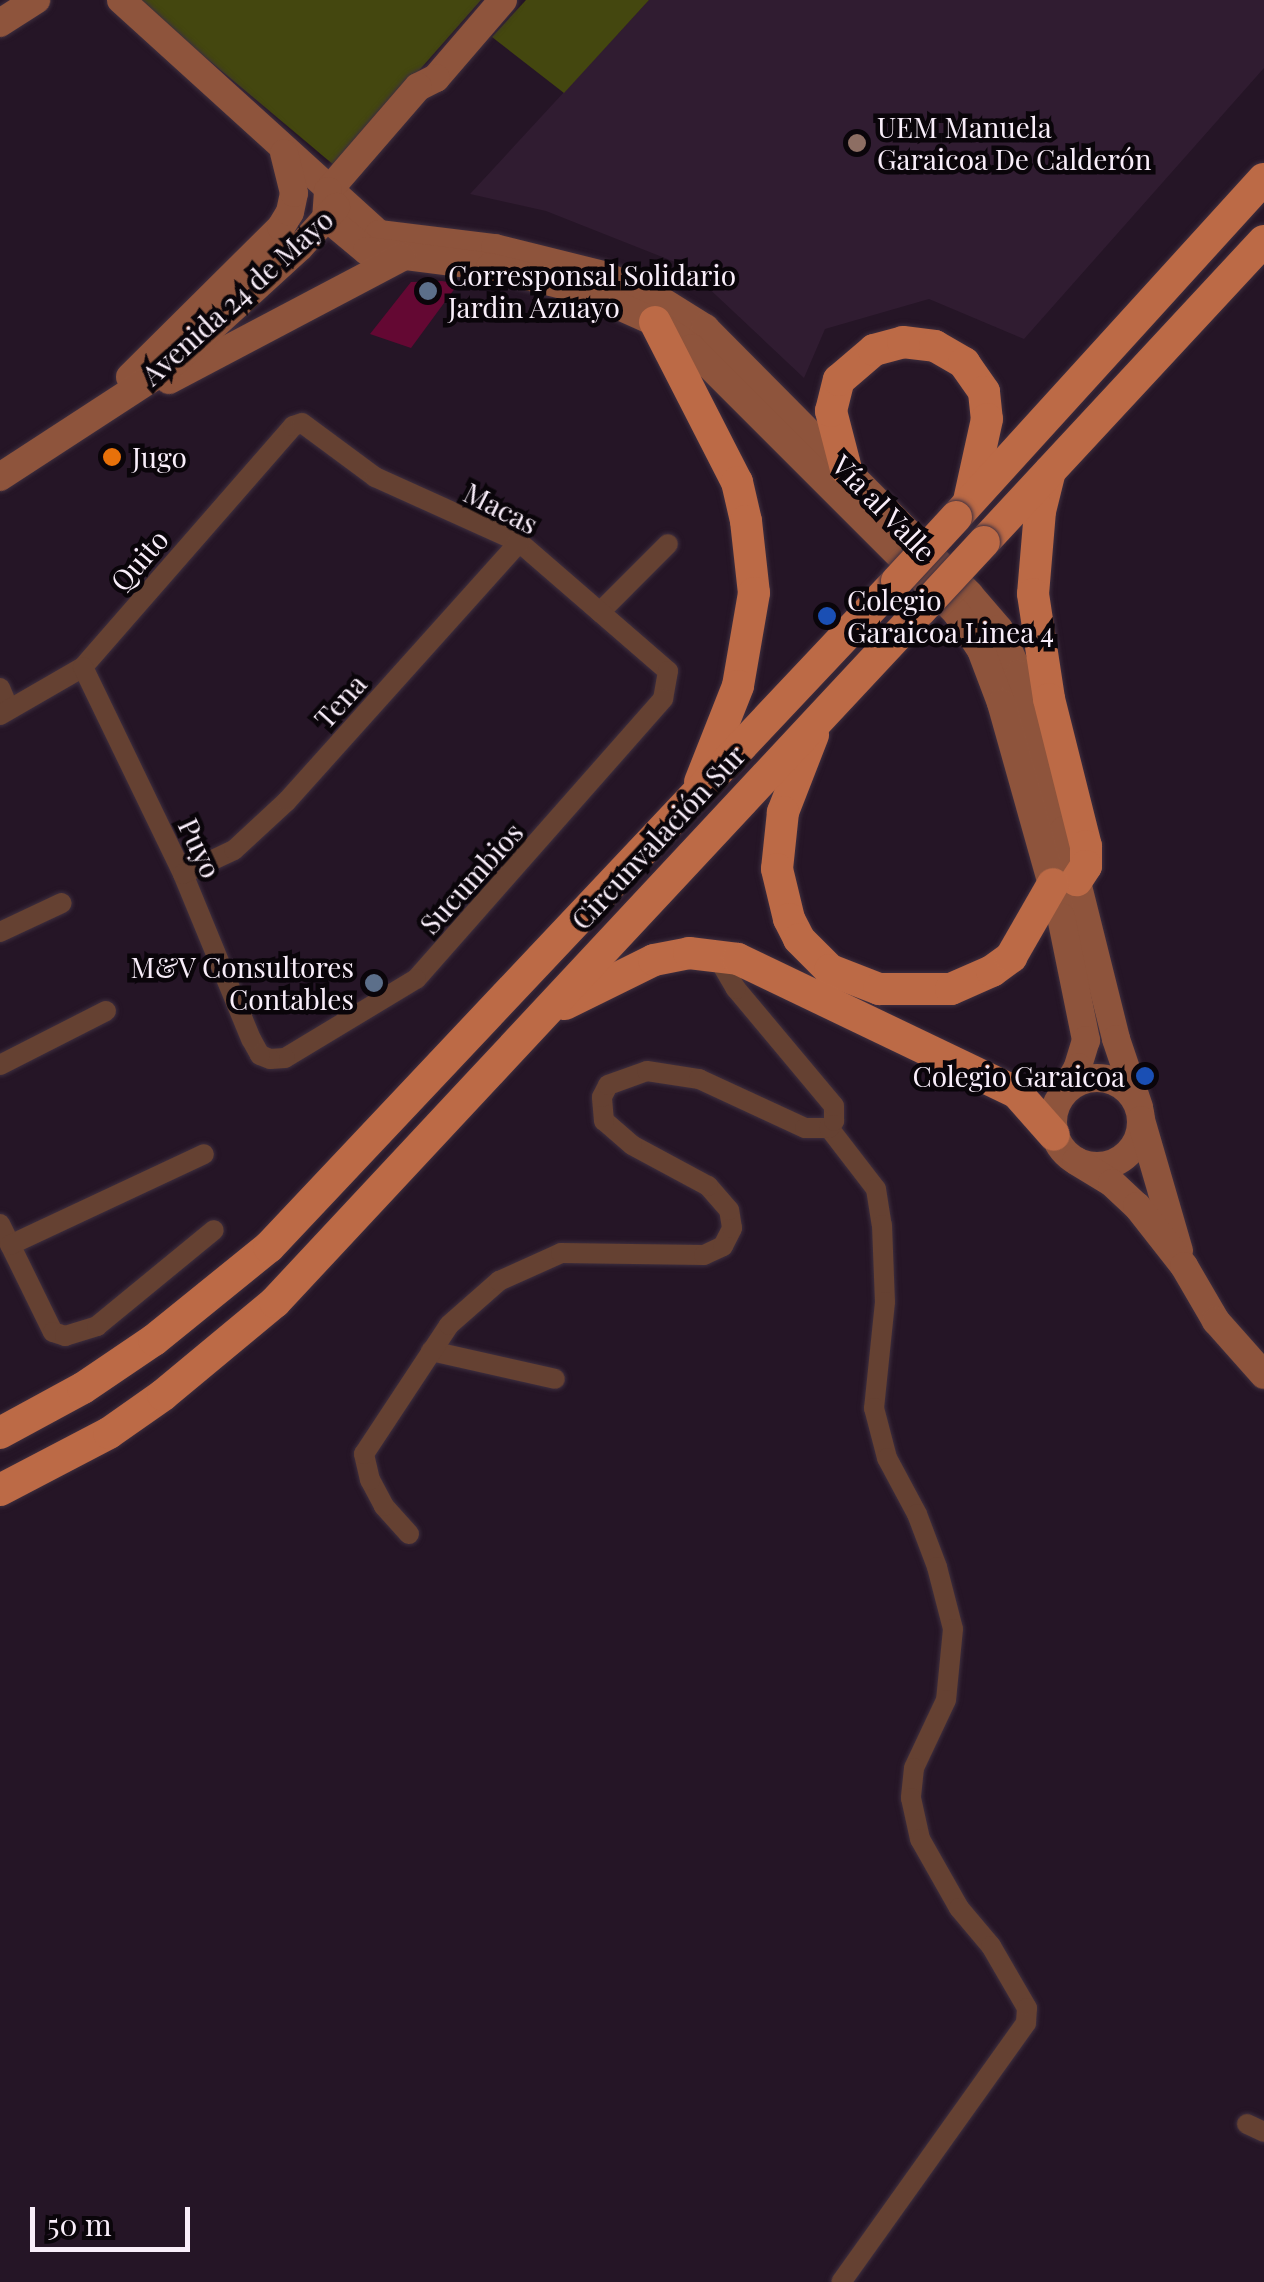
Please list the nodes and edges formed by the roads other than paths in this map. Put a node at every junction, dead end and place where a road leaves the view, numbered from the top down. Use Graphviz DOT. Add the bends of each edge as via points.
graph roads {
  1 [pos="36,0"];
  2 [pos="121,0"];
  3 [pos="503,0"];
  4 [pos="0,23"];
  5 [pos="283,151"];
  6 [pos="1264,179"];
  7 [pos="332,203"];
  8 [pos="1264,241"];
  9 [pos="402,257"];
  10 [pos="655,322"];
  11 [pos="292,426"];
  12 [pos="76,431"];
  13 [pos="846,469"];
  14 [pos="1050,470"];
  15 [pos="0,477"];
  16 [pos="962,510"];
  17 [pos="519,542"];
  18 [pos="668,544"];
  19 [pos="600,612"];
  20 [pos="83,667"];
  21 [pos="668,671"];
  22 [pos="0,688"];
  23 [pos="4,712"];
  24 [pos="820,716"];
  25 [pos="694,799"];
  26 [pos="183,874"];
  27 [pos="1065,882"];
  28 [pos="62,903"];
  29 [pos="0,932"];
  30 [pos="715,953"];
  31 [pos="106,1011"];
  32 [pos="540,1019"];
  33 [pos="260,1055"];
  34 [pos="0,1065"];
  35 [pos="1063,1093"];
  36 [pos="1140,1114"];
  37 [pos="829,1128"];
  38 [pos="1054,1135"];
  39 [pos="204,1154"];
  40 [pos="1076,1161"];
  41 [pos="0,1224"];
  42 [pos="214,1230"];
  43 [pos="10,1245"];
  44 [pos="1184,1266"];
  45 [pos="431,1351"];
  46 [pos="1264,1375"];
  47 [pos="555,1379"];
  48 [pos="0,1433"];
  49 [pos="0,1490"];
  50 [pos="409,1534"];
  51 [pos="841,2282"];
  1 -- 4 [label="main road"];
  2 -- 5 [label="main road, Vía al Valle"];
  3 -- 7 [label="main road, Avenida 24 de Mayo" via="436,78 431,95"];
  5 -- 7 [label="main road, Vía al Valle"];
  5 -- 12 [label="main road" via="294,192 281,227"];
  6 -- 16 [label="highway, Circunvalación Sur"];
  7 -- 9 [label="main road, Vía al Valle" via="368,252"];
  7 -- 12 [label="main road, Avenida 24 de Mayo" via="170,366"];
  7 -- 13 [label="main road, Vía al Valle" via="379,234 529,255 656,298 706,328"];
  8 -- 14 [label="highway, Circunvalación Sur"];
  9 -- 10 [label="main road, Vía al Valle" via="546,281"];
  9 -- 12 [label="main road"];
  10 -- 25 [label="highway" via="737,482 754,593 738,686"];
  10 -- 27 [label="main road, Vía al Valle" via="692,348 956,612 982,650"];
  11 -- 17 [label="street, Macas" via="309,424 374,477"];
  11 -- 20 [label="street, Quito"];
  12 -- 15 [label="main road, Avenida 24 de Mayo"];
  13 -- 16 [label="highway" via="831,411 839,380 874,350 903,342 935,346 964,363 984,392 987,419"];
  13 -- 27 [label="main road, Vía al Valle" via="999,630 1034,721"];
  14 -- 24 [label="highway, Circunvalación Sur, bridge"];
  14 -- 27 [label="highway" via="1033,594 1049,699 1086,846 1086,866"];
  16 -- 25 [label="highway, Circunvalación Sur, bridge"];
  17 -- 19 [label="street, Macas"];
  17 -- 26 [label="street, Tena" via="287,802 234,850"];
  18 -- 19 [label="street"];
  19 -- 21 [label="street, Macas"];
  20 -- 23 [label="street, Quito"];
  20 -- 26 [label="street, Puyo"];
  21 -- 33 [label="street, Sucumbios" via="663,699 416,979 285,1058"];
  22 -- 23 [label="street, Quito"];
  24 -- 27 [label="highway" via="783,812 778,868 799,939 830,970 898,992 940,991 972,981 1012,957"];
  24 -- 32 [label="highway, Circunvalación Sur"];
  25 -- 48 [label="highway, Circunvalación Sur" via="269,1247 154,1340"];
  26 -- 33 [label="street, Puyo"];
  27 -- 35 [label="main road, Vía al Valle" via="1086,1040"];
  27 -- 36 [label="main road, Vía al Valle"];
  28 -- 29 [label="street"];
  30 -- 32 [label="highway" via="654,960"];
  30 -- 37 [label="street" via="736,990 834,1106"];
  30 -- 38 [label="highway" via="1004,1085"];
  31 -- 34 [label="street"];
  32 -- 49 [label="highway, Circunvalación Sur" via="276,1302 109,1433"];
  35 -- 36 [label="main road" via="1098,1078 1123,1086"];
  35 -- 38 [label="main road" via="1053,1113"];
  36 -- 40 [label="main road" via="1136,1143 1120,1160 1098,1166"];
  36 -- 44 [label="main road, Vía al Valle"];
  37 -- 45 [label="street" via="804,1128 699,1079 647,1071 622,1076 602,1097 604,1121 632,1146 708,1186 729,1210 732,1228 723,1246 704,1255 561,1252 499,1280"];
  37 -- 51 [label="street" via="876,1189 885,1302 874,1408 887,1458 937,1568 953,1629 946,1700 914,1768 911,1798 920,1839 1028,2008 1026,2023"];
  38 -- 40 [label="main road"];
  39 -- 43 [label="street"];
  40 -- 44 [label="main road" via="1137,1206"];
  41 -- 43 [label="street"];
  42 -- 43 [label="street" via="97,1326 66,1336 53,1332"];
  44 -- 46 [label="main road" via="1216,1322"];
  45 -- 47 [label="street"];
  45 -- 50 [label="street" via="364,1454 377,1493"];
}
